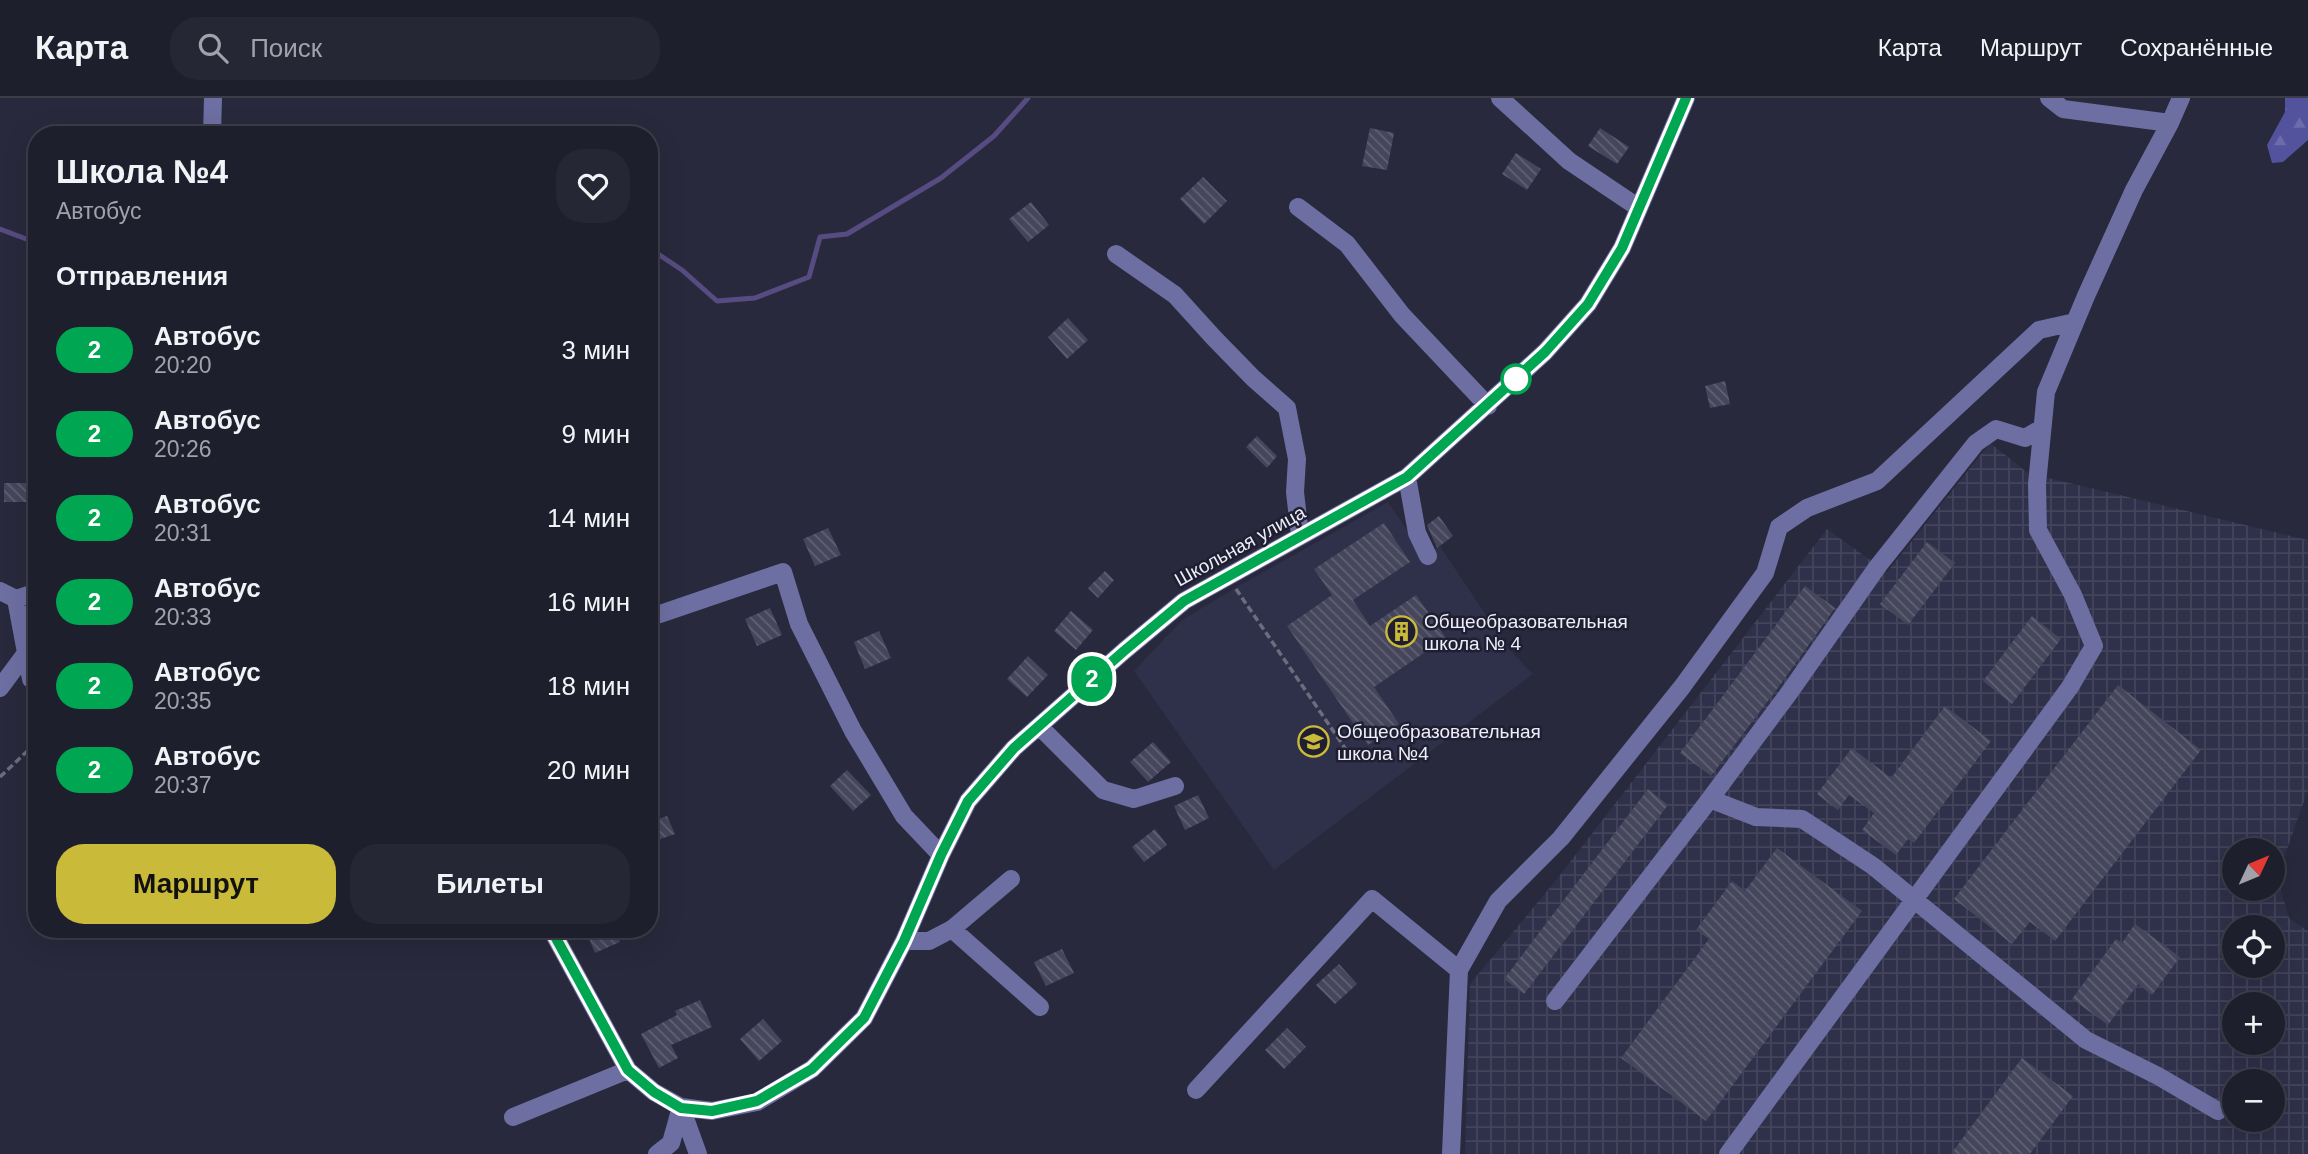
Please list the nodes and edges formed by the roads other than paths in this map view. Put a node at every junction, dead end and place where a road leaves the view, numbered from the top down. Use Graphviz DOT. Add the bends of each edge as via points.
graph roads {
  1 [pos="213,98"];
  2 [pos="1500,98"];
  3 [pos="1686,98"];
  4 [pos="2049,98"];
  5 [pos="2181,98"];
  6 [pos="2170,123"];
  7 [pos="212,126"];
  8 [pos="1298,207"];
  9 [pos="1639,208"];
  10 [pos="1116,254"];
  11 [pos="2075,322"];
  12 [pos="1488,406"];
  13 [pos="2042,428"];
  14 [pos="1407,477"];
  15 [pos="1300,536"];
  16 [pos="1428,556"];
  17 [pos="0,590"];
  18 [pos="28,595"];
  19 [pos="16,599"];
  20 [pos="660,614"];
  21 [pos="26,653"];
  22 [pos="28,663"];
  23 [pos="0,688"];
  24 [pos="1040,726"];
  25 [pos="1175,786"];
  26 [pos="1710,799"];
  27 [pos="941,855"];
  28 [pos="1011,879"];
  29 [pos="1915,900"];
  30 [pos="952,929"];
  31 [pos="556,938"];
  32 [pos="904,941"];
  33 [pos="1459,970"];
  34 [pos="1555,1001"];
  35 [pos="1040,1007"];
  36 [pos="628,1070"];
  37 [pos="1196,1090"];
  38 [pos="681,1108"];
  39 [pos="2218,1111"];
  40 [pos="513,1117"];
  41 [pos="657,1154"];
  42 [pos="698,1154"];
  43 [pos="1451,1154"];
  44 [pos="1728,1154"];
  1 -- 7 [label="street"];
  2 -- 9 [label="street" via="1569,161"];
  3 -- 9 [label="street, Школьная улица"];
  4 -- 6 [label="street" via="2063,109"];
  5 -- 6 [label="street"];
  6 -- 11 [label="street" via="2134,190"];
  8 -- 12 [label="street" via="1347,244 1402,315"];
  9 -- 12 [label="street, Школьная улица" via="1622,248 1588,304"];
  10 -- 15 [label="street" via="1175,295 1287,408 1297,458"];
  11 -- 13 [label="street" via="2046,392"];
  11 -- 33 [label="street" via="2039,330 1877,481 1807,508 1779,527 1765,573 1682,687 1561,838 1498,901"];
  12 -- 14 [label="street, Школьная улица"];
  13 -- 26 [label="street" via="2025,438 1996,429 1976,443 1878,566"];
  13 -- 29 [label="street" via="2038,530 2094,646 2070,687"];
  14 -- 15 [label="street, Школьная улица"];
  14 -- 16 [label="street" via="1417,533"];
  15 -- 24 [label="street, Школьная улица" via="1184,601"];
  17 -- 19 [label="street"];
  18 -- 19 [label="street"];
  19 -- 21 [label="street"];
  20 -- 27 [label="street" via="783,572 799,624 853,731 904,816"];
  21 -- 22 [label="street"];
  21 -- 23 [label="street"];
  24 -- 25 [label="street" via="1102,790 1134,799"];
  24 -- 27 [label="street, Школьная улица" via="1014,748 968,801"];
  26 -- 29 [label="street" via="1756,817 1802,819"];
  26 -- 34 [label="street"];
  27 -- 32 [label="street, Школьная улица"];
  28 -- 30 [label="street"];
  29 -- 39 [label="street" via="2086,1040"];
  29 -- 44 [label="street"];
  30 -- 32 [label="street" via="929,941"];
  30 -- 35 [label="street"];
  31 -- 36 [label="street"];
  32 -- 38 [label="street, Школьная улица" via="864,1018 812,1069 757,1101 712,1111"];
  33 -- 37 [label="street" via="1372,899"];
  33 -- 43 [label="street"];
  36 -- 38 [label="street"];
  36 -- 40 [label="street"];
  38 -- 41 [label="street" via="671,1143"];
  38 -- 42 [label="street"];
}
